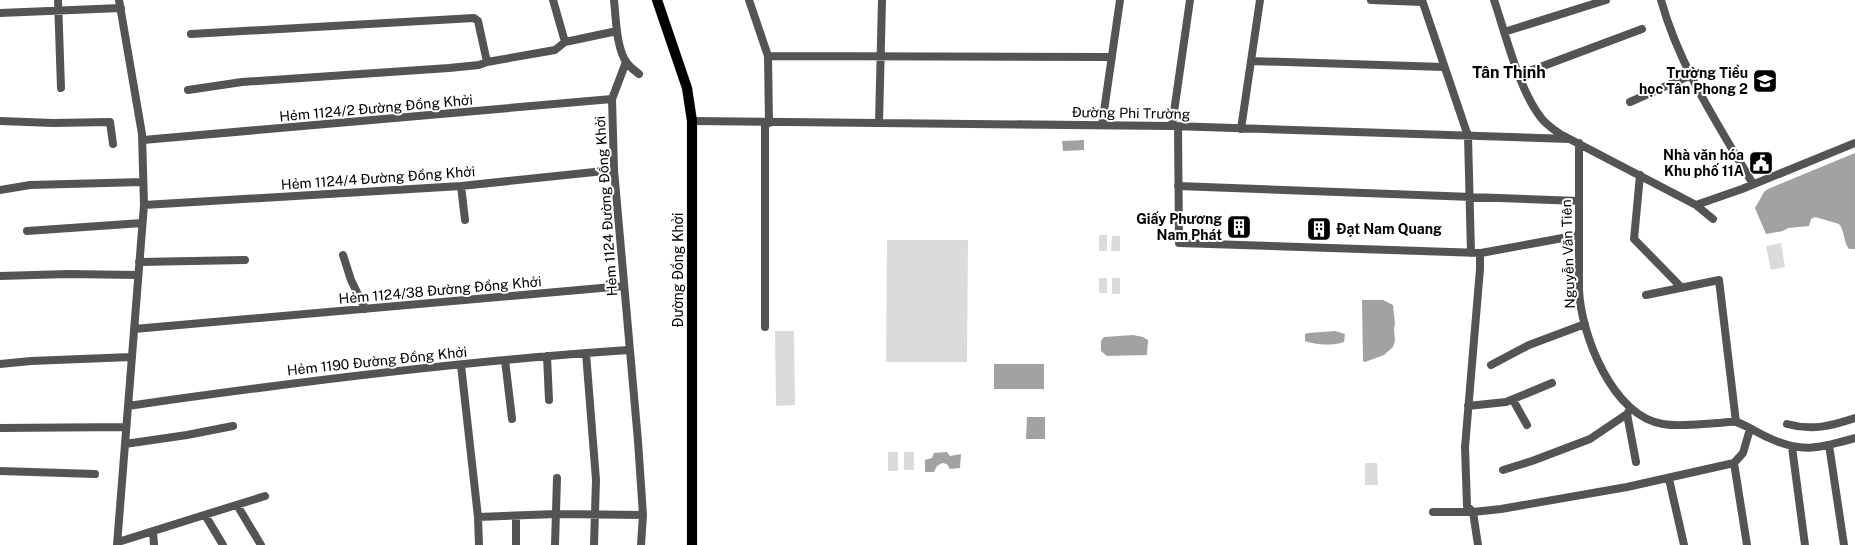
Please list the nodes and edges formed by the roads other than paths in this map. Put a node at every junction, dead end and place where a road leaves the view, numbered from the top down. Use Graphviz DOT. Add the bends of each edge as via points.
graph roads {
  1 [pos="58,0"];
  2 [pos="553,0"];
  3 [pos="614,0"];
  4 [pos="657,0"];
  5 [pos="748,0"];
  6 [pos="882,0"];
  7 [pos="1120,0"];
  8 [pos="1190,0"];
  9 [pos="1260,0"];
  10 [pos="1371,0"];
  11 [pos="1494,0"];
  12 [pos="1606,0"];
  13 [pos="1661,0"];
  14 [pos="1422,1"];
  15 [pos="120,4"];
  16 [pos="59,11"];
  17 [pos="0,13"];
  18 [pos="1642,29"];
  19 [pos="618,31"];
  20 [pos="1504,32"];
  21 [pos="191,34"];
  22 [pos="566,42"];
  23 [pos="768,56"];
  24 [pos="881,56"];
  25 [pos="1112,57"];
  26 [pos="1251,61"];
  27 [pos="487,62"];
  28 [pos="626,62"];
  29 [pos="1444,67"];
  30 [pos="639,74"];
  31 [pos="1519,75"];
  32 [pos="1691,75"];
  33 [pos="61,88"];
  34 [pos="188,90"];
  35 [pos="612,99"];
  36 [pos="1630,102"];
  37 [pos="0,121"];
  38 [pos="692,121"];
  39 [pos="767,123"];
  40 [pos="879,123"];
  41 [pos="1102,125"];
  42 [pos="1175,126"];
  43 [pos="1241,128"];
  44 [pos="1468,136"];
  45 [pos="1569,139"];
  46 [pos="143,140"];
  47 [pos="1578,143"];
  48 [pos="1855,143"];
  49 [pos="113,144"];
  50 [pos="614,170"];
  51 [pos="1640,175"];
  52 [pos="143,182"];
  53 [pos="1753,184"];
  54 [pos="462,186"];
  55 [pos="1178,186"];
  56 [pos="0,190"];
  57 [pos="1470,196"];
  58 [pos="1579,200"];
  59 [pos="144,205"];
  60 [pos="1696,205"];
  61 [pos="1713,219"];
  62 [pos="465,220"];
  63 [pos="142,223"];
  64 [pos="27,231"];
  65 [pos="1579,235"];
  66 [pos="1476,253"];
  67 [pos="344,255"];
  68 [pos="245,260"];
  69 [pos="139,262"];
  70 [pos="138,275"];
  71 [pos="0,276"];
  72 [pos="624,286"];
  73 [pos="1681,287"];
  74 [pos="1646,295"];
  75 [pos="365,309"];
  76 [pos="1584,324"];
  77 [pos="765,327"];
  78 [pos="134,329"];
  79 [pos="629,350"];
  80 [pos="586,353"];
  81 [pos="547,356"];
  82 [pos="131,357"];
  83 [pos="505,360"];
  84 [pos="0,364"];
  85 [pos="461,365"];
  86 [pos="1492,365"];
  87 [pos="1552,383"];
  88 [pos="549,400"];
  89 [pos="1513,400"];
  90 [pos="128,406"];
  91 [pos="1468,406"];
  92 [pos="1629,411"];
  93 [pos="1855,418"];
  94 [pos="512,419"];
  95 [pos="1736,422"];
  96 [pos="1788,424"];
  97 [pos="1527,425"];
  98 [pos="234,426"];
  99 [pos="0,428"];
  100 [pos="126,428"];
  101 [pos="1750,429"];
  102 [pos="1855,438"];
  103 [pos="125,444"];
  104 [pos="1829,445"];
  105 [pos="1792,447"];
  106 [pos="1636,462"];
  107 [pos="1734,463"];
  108 [pos="1503,470"];
  109 [pos="0,471"];
  110 [pos="94,474"];
  111 [pos="557,478"];
  112 [pos="1669,479"];
  113 [pos="265,496"];
  114 [pos="237,505"];
  115 [pos="1433,512"];
  116 [pos="1473,512"];
  117 [pos="205,514"];
  118 [pos="557,514"];
  119 [pos="595,514"];
  120 [pos="643,515"];
  121 [pos="516,516"];
  122 [pos="478,517"];
  123 [pos="153,531"];
  124 [pos="118,543"];
  125 [pos="154,545"];
  126 [pos="223,545"];
  127 [pos="261,545"];
  128 [pos="479,545"];
  129 [pos="516,545"];
  130 [pos="555,545"];
  131 [pos="594,545"];
  132 [pos="641,545"];
  133 [pos="692,545"];
  134 [pos="1478,545"];
  135 [pos="1684,545"];
  136 [pos="1747,545"];
  137 [pos="1805,545"];
  138 [pos="1844,545"];
  1 -- 16 [label="street"];
  2 -- 22 [label="street"];
  3 -- 19 [label="street"];
  4 -- 38 [label="main road, Đường Đồng Khởi" via="687,88"];
  5 -- 23 [label="street"];
  6 -- 24 [label="street"];
  7 -- 25 [label="street"];
  8 -- 42 [label="street"];
  9 -- 26 [label="street"];
  10 -- 14 [label="street"];
  11 -- 20 [label="street"];
  12 -- 20 [label="street"];
  13 -- 32 [label="street"];
  14 -- 29 [label="street"];
  15 -- 16 [label="street"];
  15 -- 46 [label="street"];
  16 -- 17 [label="street"];
  16 -- 33 [label="street"];
  18 -- 31 [label="street"];
  19 -- 22 [label="street"];
  19 -- 28 [label="street"];
  20 -- 31 [label="street"];
  21 -- 27 [label="street" via="474,18 478,20"];
  22 -- 27 [label="street" via="555,50"];
  23 -- 24 [label="street"];
  23 -- 39 [label="street"];
  24 -- 25 [label="street"];
  24 -- 40 [label="street"];
  25 -- 41 [label="street"];
  26 -- 29 [label="street"];
  26 -- 43 [label="street"];
  27 -- 34 [label="street" via="449,68 242,82"];
  28 -- 30 [label="street"];
  28 -- 35 [label="street, Hẻm 1124 Đường Đồng Khởi"];
  29 -- 44 [label="street"];
  31 -- 45 [label="street" via="1541,118"];
  32 -- 36 [label="street"];
  32 -- 53 [label="street"];
  35 -- 46 [label="street, Hẻm 1124/2 Đường Đồng Khởi"];
  35 -- 50 [label="street, Hẻm 1124 Đường Đồng Khởi"];
  37 -- 49 [label="street" via="110,122"];
  38 -- 39 [label="street, Đường Phi Trường"];
  38 -- 133 [label="main road, Đường Đồng Khởi"];
  39 -- 40 [label="street, Đường Phi Trường"];
  39 -- 77 [label="street"];
  40 -- 41 [label="street, Đường Phi Trường"];
  41 -- 42 [label="street, Đường Phi Trường"];
  42 -- 43 [label="street, Đường Phi Trường"];
  42 -- 55 [label="street"];
  43 -- 44 [label="street, Đường Phi Trường"];
  44 -- 45 [label="street, Đường Phi Trường"];
  44 -- 57 [label="street"];
  45 -- 47 [label="street"];
  46 -- 52 [label="street"];
  47 -- 51 [label="street"];
  47 -- 58 [label="street, Nguyễn Văn Tiên"];
  48 -- 53 [label="street"];
  50 -- 54 [label="street, Hẻm 1124/4 Đường Đồng Khởi"];
  50 -- 72 [label="street, Hẻm 1124 Đường Đồng Khởi"];
  51 -- 60 [label="street"];
  51 -- 73 [label="street" via="1634,239"];
  52 -- 56 [label="street" via="30,185"];
  52 -- 59 [label="street"];
  53 -- 60 [label="street"];
  54 -- 59 [label="street, Hẻm 1124/4 Đường Đồng Khởi"];
  54 -- 62 [label="street"];
  55 -- 57 [label="street"];
  55 -- 66 [label="street" via="1178,243"];
  57 -- 58 [label="street"];
  57 -- 66 [label="street"];
  58 -- 65 [label="street, Nguyễn Văn Tiên"];
  59 -- 63 [label="street"];
  60 -- 61 [label="street"];
  63 -- 64 [label="street"];
  63 -- 69 [label="street"];
  65 -- 66 [label="street"];
  65 -- 76 [label="street, Nguyễn Văn Tiên" via="1580,299"];
  66 -- 91 [label="street"];
  67 -- 75 [label="street" via="351,280"];
  68 -- 69 [label="street"];
  69 -- 70 [label="street"];
  70 -- 71 [label="street"];
  70 -- 78 [label="street"];
  72 -- 75 [label="street, Hẻm 1124/38 Đường Đồng Khởi"];
  72 -- 79 [label="street, Hẻm 1124 Đường Đồng Khởi"];
  73 -- 74 [label="street"];
  73 -- 95 [label="street" via="1719,280"];
  75 -- 78 [label="street, Hẻm 1124/38 Đường Đồng Khởi"];
  76 -- 86 [label="street" via="1529,345"];
  76 -- 92 [label="street, Nguyễn Văn Tiên" via="1601,366"];
  78 -- 82 [label="street"];
  79 -- 80 [label="street, Hẻm 1190 Đường Đồng Khởi"];
  79 -- 120 [label="street, Hẻm 1124 Đường Đồng Khởi"];
  80 -- 81 [label="street, Hẻm 1190 Đường Đồng Khởi"];
  80 -- 119 [label="street" via="594,440"];
  81 -- 83 [label="street, Hẻm 1190 Đường Đồng Khởi"];
  81 -- 88 [label="street"];
  82 -- 84 [label="street"];
  82 -- 90 [label="street"];
  83 -- 85 [label="street, Hẻm 1190 Đường Đồng Khởi"];
  83 -- 94 [label="street"];
  85 -- 90 [label="street, Hẻm 1190 Đường Đồng Khởi" via="322,379"];
  85 -- 122 [label="street"];
  87 -- 89 [label="street"];
  89 -- 91 [label="street"];
  89 -- 97 [label="street"];
  90 -- 100 [label="street"];
  91 -- 116 [label="street" via="1464,468 1466,506"];
  92 -- 95 [label="street, Nguyễn Văn Tiên" via="1666,425"];
  92 -- 106 [label="street"];
  92 -- 108 [label="street" via="1590,439"];
  93 -- 96 [label="street" via="1822,427 1804,428"];
  95 -- 101 [label="street, Nguyễn Văn Tiên"];
  98 -- 103 [label="street"];
  99 -- 100 [label="street"];
  100 -- 103 [label="street"];
  101 -- 105 [label="street, Nguyễn Văn Tiên"];
  101 -- 107 [label="street" via="1743,453"];
  102 -- 104 [label="street, Nguyễn Văn Tiên"];
  103 -- 124 [label="street"];
  104 -- 105 [label="street, Nguyễn Văn Tiên"];
  104 -- 138 [label="street"];
  105 -- 137 [label="street"];
  107 -- 112 [label="street"];
  107 -- 136 [label="street"];
  109 -- 110 [label="street"];
  111 -- 118 [label="street"];
  112 -- 116 [label="street"];
  112 -- 135 [label="street"];
  113 -- 114 [label="street"];
  114 -- 117 [label="street"];
  114 -- 127 [label="street"];
  115 -- 116 [label="street"];
  116 -- 134 [label="street"];
  117 -- 123 [label="street"];
  117 -- 126 [label="street"];
  118 -- 119 [label="street"];
  118 -- 121 [label="street"];
  118 -- 130 [label="street"];
  119 -- 120 [label="street"];
  119 -- 131 [label="street"];
  120 -- 132 [label="street, Hẻm 1124 Đường Đồng Khởi"];
  121 -- 122 [label="street"];
  121 -- 129 [label="street"];
  122 -- 128 [label="street"];
  123 -- 124 [label="street"];
  123 -- 125 [label="street"];
}
